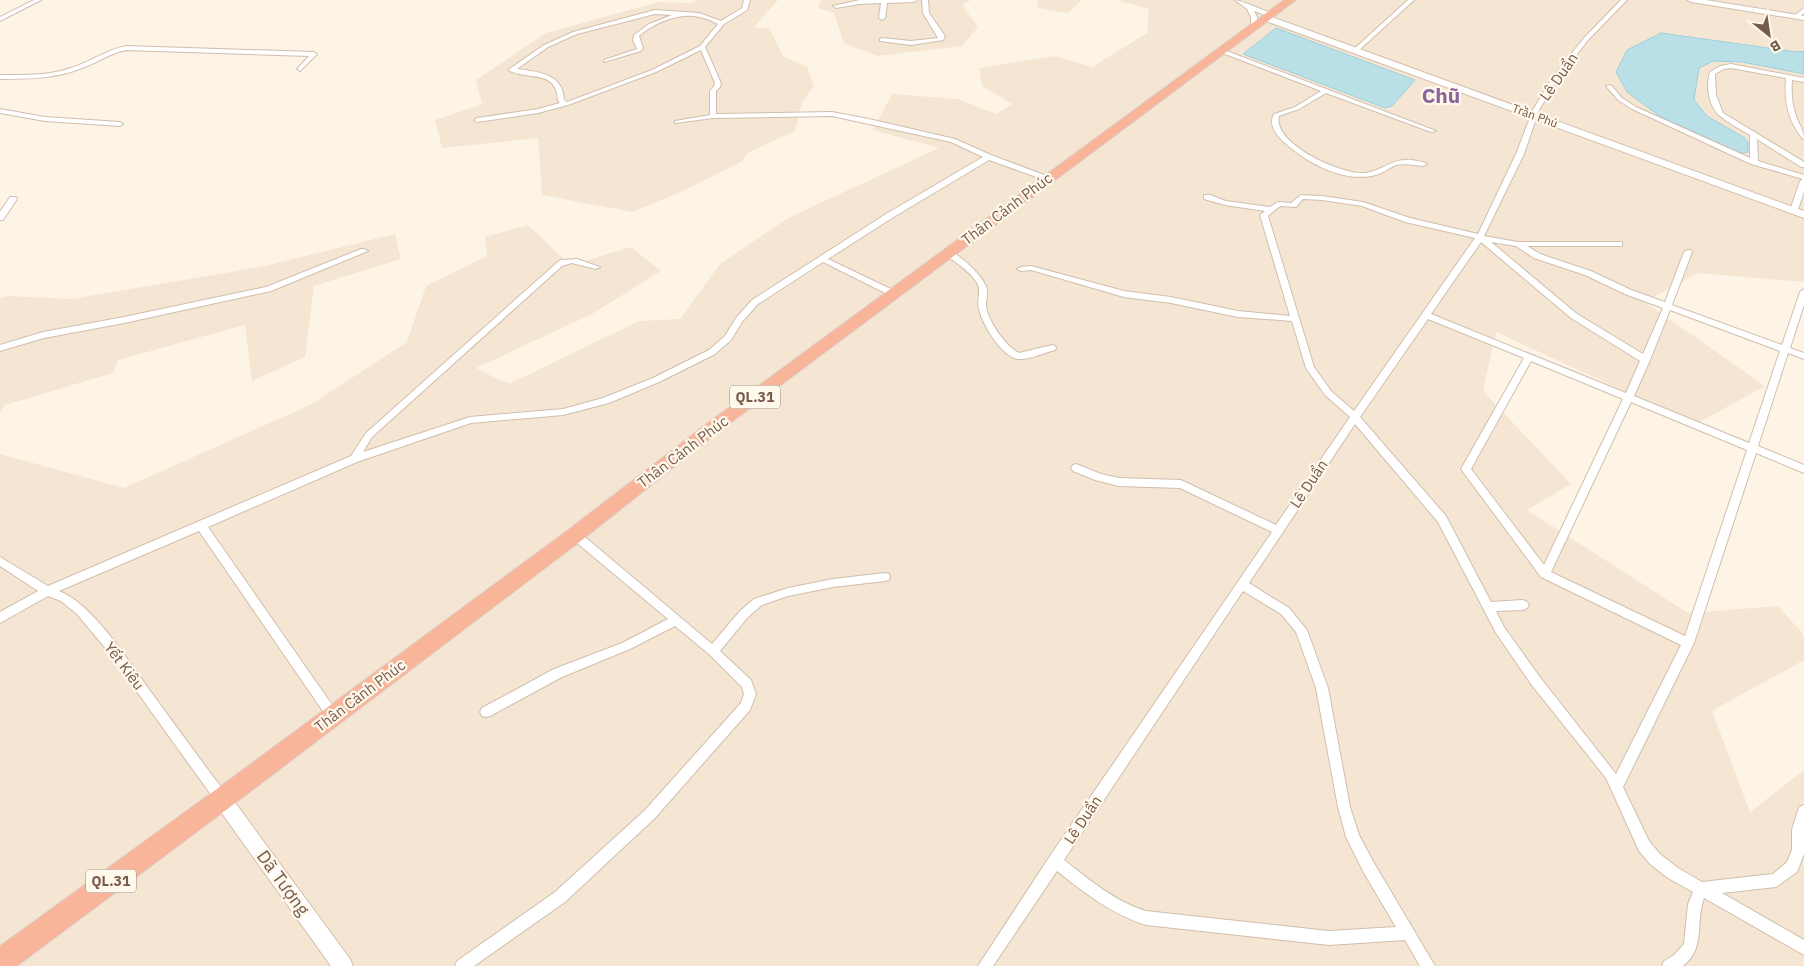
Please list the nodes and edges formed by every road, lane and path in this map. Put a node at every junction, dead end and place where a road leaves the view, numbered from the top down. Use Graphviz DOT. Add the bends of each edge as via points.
graph roads {
  1 [pos="38,0"];
  2 [pos="747,0"];
  3 [pos="884,0"];
  4 [pos="914,0"];
  5 [pos="925,0"];
  6 [pos="1238,0"];
  7 [pos="1290,0"];
  8 [pos="1411,0"];
  9 [pos="1624,0"];
  10 [pos="1692,0"];
  11 [pos="836,6"];
  12 [pos="1249,8"];
  13 [pos="1804,10"];
  14 [pos="681,14"];
  15 [pos="1800,17"];
  16 [pos="882,18"];
  17 [pos="0,19"];
  18 [pos="1263,20"];
  19 [pos="722,22"];
  20 [pos="882,40"];
  21 [pos="702,47"];
  22 [pos="1357,49"];
  23 [pos="1222,51"];
  24 [pos="606,61"];
  25 [pos="300,69"];
  26 [pos="0,77"];
  27 [pos="1789,78"];
  28 [pos="1804,80"];
  29 [pos="1609,86"];
  30 [pos="1326,90"];
  31 [pos="566,104"];
  32 [pos="0,111"];
  33 [pos="1535,113"];
  34 [pos="713,116"];
  35 [pos="477,120"];
  36 [pos="677,122"];
  37 [pos="120,124"];
  38 [pos="1433,131"];
  39 [pos="1753,135"];
  40 [pos="1804,137"];
  41 [pos="988,157"];
  42 [pos="1754,162"];
  43 [pos="1423,164"];
  44 [pos="1804,165"];
  45 [pos="1804,177"];
  46 [pos="1048,178"];
  47 [pos="1804,181"];
  48 [pos="1207,196"];
  49 [pos="12,199"];
  50 [pos="1799,206"];
  51 [pos="1270,209"];
  52 [pos="1804,215"];
  53 [pos="0,218"];
  54 [pos="1480,238"];
  55 [pos="1518,244"];
  56 [pos="1619,244"];
  57 [pos="364,251"];
  58 [pos="1688,252"];
  59 [pos="949,253"];
  60 [pos="823,259"];
  61 [pos="596,267"];
  62 [pos="1021,269"];
  63 [pos="1804,292"];
  64 [pos="894,294"];
  65 [pos="1669,307"];
  66 [pos="1426,315"];
  67 [pos="1295,319"];
  68 [pos="0,348"];
  69 [pos="1052,348"];
  70 [pos="1785,349"];
  71 [pos="1804,356"];
  72 [pos="1529,357"];
  73 [pos="1646,360"];
  74 [pos="1628,397"];
  75 [pos="1355,417"];
  76 [pos="1752,448"];
  77 [pos="354,459"];
  78 [pos="1076,468"];
  79 [pos="1804,469"];
  80 [pos="201,526"];
  81 [pos="1278,530"];
  82 [pos="574,535"];
  83 [pos="0,561"];
  84 [pos="1545,574"];
  85 [pos="885,577"];
  86 [pos="1242,584"];
  87 [pos="47,591"];
  88 [pos="1523,605"];
  89 [pos="1488,608"];
  90 [pos="0,618"];
  91 [pos="677,620"];
  92 [pos="1688,643"];
  93 [pos="713,651"];
  94 [pos="486,712"];
  95 [pos="333,716"];
  96 [pos="1616,788"];
  97 [pos="222,799"];
  98 [pos="1804,811"];
  99 [pos="1055,861"];
  100 [pos="1701,889"];
  101 [pos="1408,933"];
  102 [pos="1804,948"];
  103 [pos="0,962"];
  104 [pos="343,966"];
  105 [pos="462,966"];
  106 [pos="985,966"];
  107 [pos="1428,966"];
  108 [pos="1669,966"];
  1 -- 17 [label="street"];
  2 -- 19 [label="street" via="745,9"];
  3 -- 4 [label="street"];
  3 -- 11 [label="street"];
  3 -- 16 [label="street"];
  5 -- 20 [label="street" via="926,13 941,39 911,43"];
  6 -- 12 [label="street"];
  7 -- 18 [label="highway, Thân Cảnh Phúc / QL.31"];
  8 -- 22 [label="street"];
  9 -- 33 [label="street, Lê Duẩn" via="1586,39 1555,78"];
  10 -- 15 [label="main road"];
  12 -- 18 [label="street"];
  12 -- 18 [label="street" via="1254,17"];
  13 -- 15 [label="street"];
  14 -- 19 [label="street" via="706,16"];
  14 -- 24 [label="street" via="640,32 636,36 639,50"];
  14 -- 31 [label="street" via="655,12 575,33 546,46 511,70 547,77 556,82 561,101"];
  18 -- 22 [label="main road, Trần Phú"];
  18 -- 23 [label="highway, Thân Cảnh Phúc / QL.31"];
  19 -- 21 [label="street"];
  21 -- 31 [label="street" via="654,71"];
  21 -- 34 [label="street" via="719,80 713,91"];
  22 -- 33 [label="main road, Trần Phú"];
  23 -- 30 [label="street"];
  23 -- 46 [label="highway, Thân Cảnh Phúc / QL.31"];
  25 -- 26 [label="street" via="314,54 126,48 116,49 73,70"];
  27 -- 28 [label="street"];
  27 -- 39 [label="street" via="1731,66 1712,73 1714,105 1721,114"];
  27 -- 40 [label="street" via="1789,107 1795,126"];
  29 -- 42 [label="street" via="1628,105"];
  30 -- 38 [label="street"];
  30 -- 43 [label="street" via="1274,118 1279,134 1298,150 1322,166 1345,172 1370,174 1398,163"];
  31 -- 35 [label="street"];
  32 -- 37 [label="street" via="45,119"];
  33 -- 50 [label="main road, Trần Phú"];
  33 -- 54 [label="street, Lê Duẩn" via="1520,154"];
  34 -- 36 [label="street"];
  34 -- 41 [label="street" via="832,114 953,140"];
  39 -- 42 [label="street"];
  39 -- 44 [label="street"];
  41 -- 46 [label="street"];
  41 -- 60 [label="street"];
  42 -- 45 [label="street"];
  46 -- 59 [label="highway, Thân Cảnh Phúc / QL.31"];
  47 -- 50 [label="street"];
  48 -- 51 [label="street"];
  49 -- 53 [label="street"];
  50 -- 52 [label="main road, Trần Phú"];
  51 -- 54 [label="street" via="1278,204 1293,205 1301,197 1322,198 1363,204 1408,220"];
  51 -- 67 [label="street" via="1264,215"];
  54 -- 55 [label="street"];
  54 -- 66 [label="street, Lê Duẩn"];
  54 -- 73 [label="street" via="1574,316"];
  55 -- 56 [label="street"];
  55 -- 65 [label="street" via="1537,256 1588,273"];
  57 -- 68 [label="street" via="268,289 43,334"];
  58 -- 65 [label="street"];
  59 -- 64 [label="highway, Thân Cảnh Phúc / QL.31"];
  59 -- 69 [label="street" via="982,284 985,292 983,313 1011,354 1018,356"];
  60 -- 64 [label="street"];
  60 -- 77 [label="street" via="755,302 728,338 712,352 656,380 606,401 563,412 470,420"];
  61 -- 77 [label="street" via="573,260 559,264 369,435"];
  62 -- 67 [label="street" via="1031,268 1124,294 1238,314"];
  63 -- 70 [label="street"];
  64 -- 82 [label="highway, Thân Cảnh Phúc / QL.31"];
  65 -- 70 [label="street"];
  65 -- 73 [label="street"];
  66 -- 72 [label="street"];
  66 -- 75 [label="street, Lê Duẩn"];
  67 -- 75 [label="street" via="1310,368 1328,393"];
  70 -- 71 [label="street"];
  70 -- 76 [label="street"];
  72 -- 74 [label="street"];
  72 -- 84 [label="street" via="1466,469"];
  73 -- 74 [label="street"];
  74 -- 76 [label="street"];
  74 -- 84 [label="street"];
  75 -- 81 [label="street, Lê Duẩn"];
  75 -- 89 [label="street" via="1442,519"];
  76 -- 79 [label="street"];
  76 -- 92 [label="street"];
  77 -- 80 [label="street"];
  78 -- 81 [label="street" via="1118,482 1181,484"];
  80 -- 87 [label="street"];
  80 -- 95 [label="street"];
  81 -- 86 [label="street, Lê Duẩn"];
  82 -- 91 [label="street"];
  82 -- 95 [label="highway, Thân Cảnh Phúc / QL.31"];
  83 -- 87 [label="street, Yết Kiêu"];
  84 -- 92 [label="street"];
  85 -- 93 [label="street" via="788,592 758,602"];
  86 -- 99 [label="street, Lê Duẩn"];
  86 -- 101 [label="street" via="1285,611 1301,630 1322,688 1344,807 1353,837"];
  87 -- 90 [label="street"];
  87 -- 97 [label="street, Yết Kiêu" via="65,598 81,611"];
  88 -- 89 [label="street"];
  89 -- 96 [label="street" via="1535,680 1610,774"];
  91 -- 93 [label="street"];
  91 -- 94 [label="street" via="626,646 558,673"];
  92 -- 96 [label="street"];
  93 -- 105 [label="street" via="747,684 750,694 746,706 650,814 560,897"];
  95 -- 97 [label="highway, Thân Cảnh Phúc / QL.31"];
  96 -- 100 [label="street" via="1644,846 1673,873"];
  97 -- 103 [label="highway, QL.31"];
  97 -- 104 [label="main road, Dã Tượng"];
  98 -- 100 [label="street" via="1799,830 1799,850 1792,867 1776,880"];
  99 -- 101 [label="street" via="1110,904 1146,918 1329,938"];
  99 -- 106 [label="street, Lê Duẩn"];
  100 -- 102 [label="street"];
  100 -- 108 [label="street" via="1696,904 1693,943 1687,954"];
  101 -- 107 [label="street"];
}
